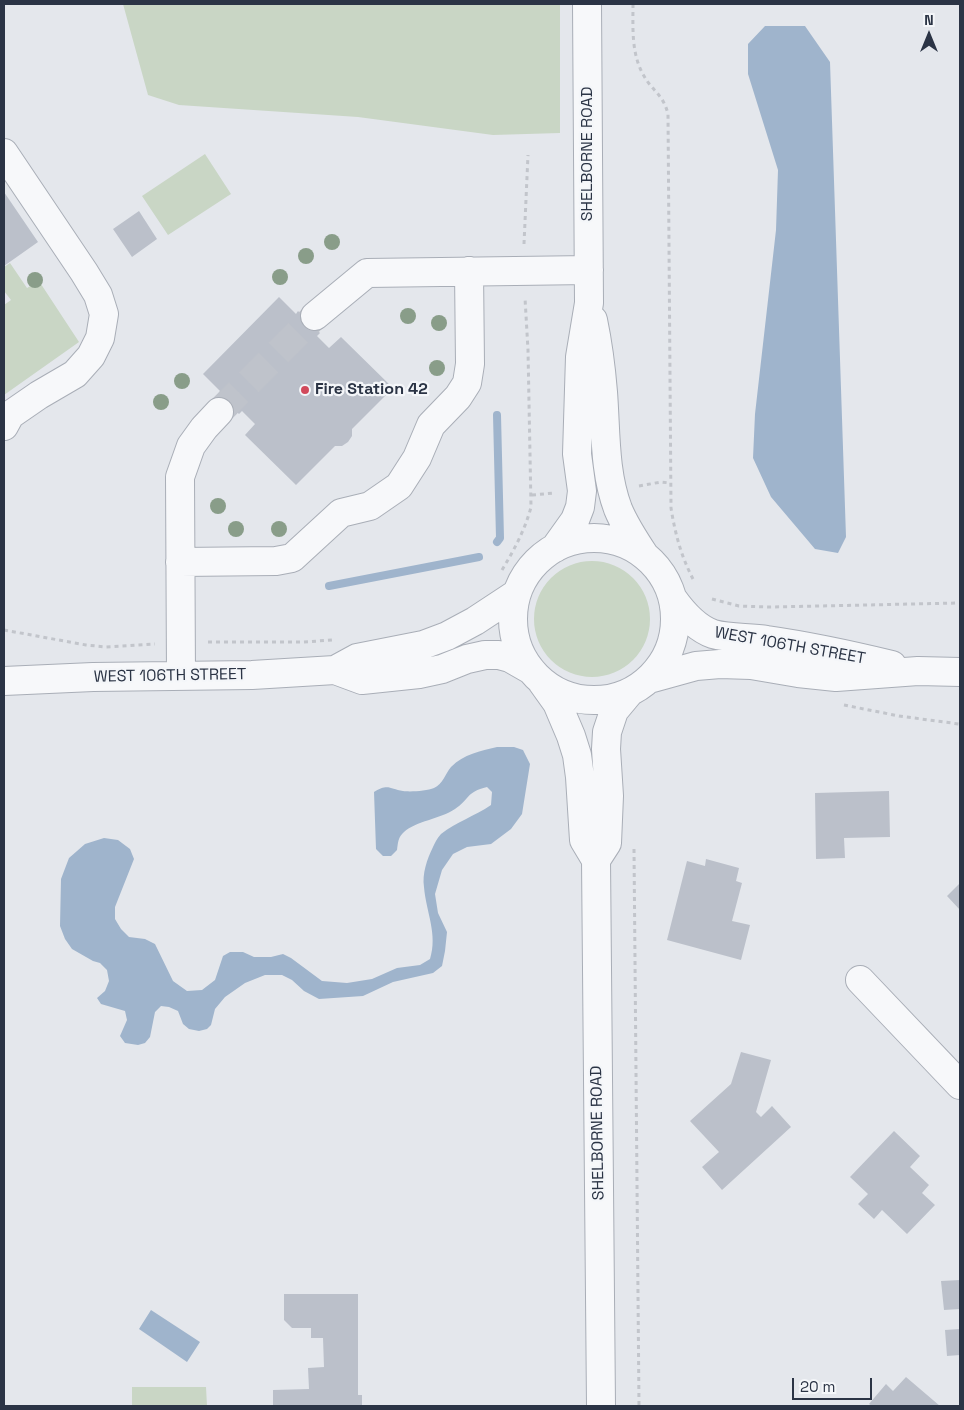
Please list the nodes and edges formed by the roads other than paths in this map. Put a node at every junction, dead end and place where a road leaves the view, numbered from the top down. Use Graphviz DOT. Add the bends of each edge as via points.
graph roads {
  1 [pos="587,4"];
  2 [pos="4,153"];
  3 [pos="589,270"];
  4 [pos="469,271"];
  5 [pos="589,303"];
  6 [pos="315,316"];
  7 [pos="219,412"];
  8 [pos="4,426"];
  9 [pos="555,548"];
  10 [pos="645,556"];
  11 [pos="180,562"];
  12 [pos="516,594"];
  13 [pos="673,599"];
  14 [pos="336,670"];
  15 [pos="918,671"];
  16 [pos="960,672"];
  17 [pos="181,676"];
  18 [pos="536,676"];
  19 [pos="4,681"];
  20 [pos="639,686"];
  21 [pos="596,860"];
  22 [pos="860,980"];
  23 [pos="960,1085"];
  24 [pos="601,1406"];
  1 -- 3 [label="street, SHELBORNE ROAD"];
  2 -- 8 [label="street" via="84,272 98,295 104,314 100,338 91,356 75,374 10,415"];
  3 -- 4 [label="street"];
  3 -- 5 [label="street, SHELBORNE ROAD"];
  4 -- 6 [label="street" via="367,273"];
  4 -- 11 [label="street" via="470,364 466,383 458,397 431,425 400,486 370,506 341,514 292,558"];
  5 -- 9 [label="street, SHELBORNE ROAD" via="580,365 577,454 582,491 580,507"];
  5 -- 10 [label="street, SHELBORNE ROAD" via="599,349 610,479 621,515"];
  7 -- 11 [label="street" via="191,446 180,477"];
  9 -- 10 [label="street" via="578,540 601,538 624,544"];
  9 -- 12 [label="street" via="531,567"];
  10 -- 13 [label="street" via="662,575"];
  11 -- 17 [label="street"];
  12 -- 14 [label="street, WEST 106TH STREET" via="447,636 423,645 357,658"];
  12 -- 18 [label="street" via="512,621 517,648"];
  13 -- 15 [label="street, WEST 106TH STREET" via="684,615 713,634 792,644"];
  13 -- 20 [label="street" via="675,628 667,656"];
  14 -- 17 [label="street, WEST 106TH STREET"];
  14 -- 18 [label="street, WEST 106TH STREET" via="362,680 393,678 442,669 484,655 499,655 510,658"];
  15 -- 16 [label="street, WEST 106TH STREET"];
  15 -- 20 [label="street, WEST 106TH STREET" via="836,677 720,664 696,666"];
  17 -- 19 [label="street, WEST 106TH STREET"];
  18 -- 20 [label="street" via="555,691 584,700 614,698"];
  18 -- 21 [label="street, SHELBORNE ROAD" via="557,703 571,736 578,763 584,840"];
  20 -- 21 [label="street, SHELBORNE ROAD" via="614,711 607,732 610,796 607,843"];
  21 -- 24 [label="street, SHELBORNE ROAD"];
  22 -- 23 [label="street"];
}
